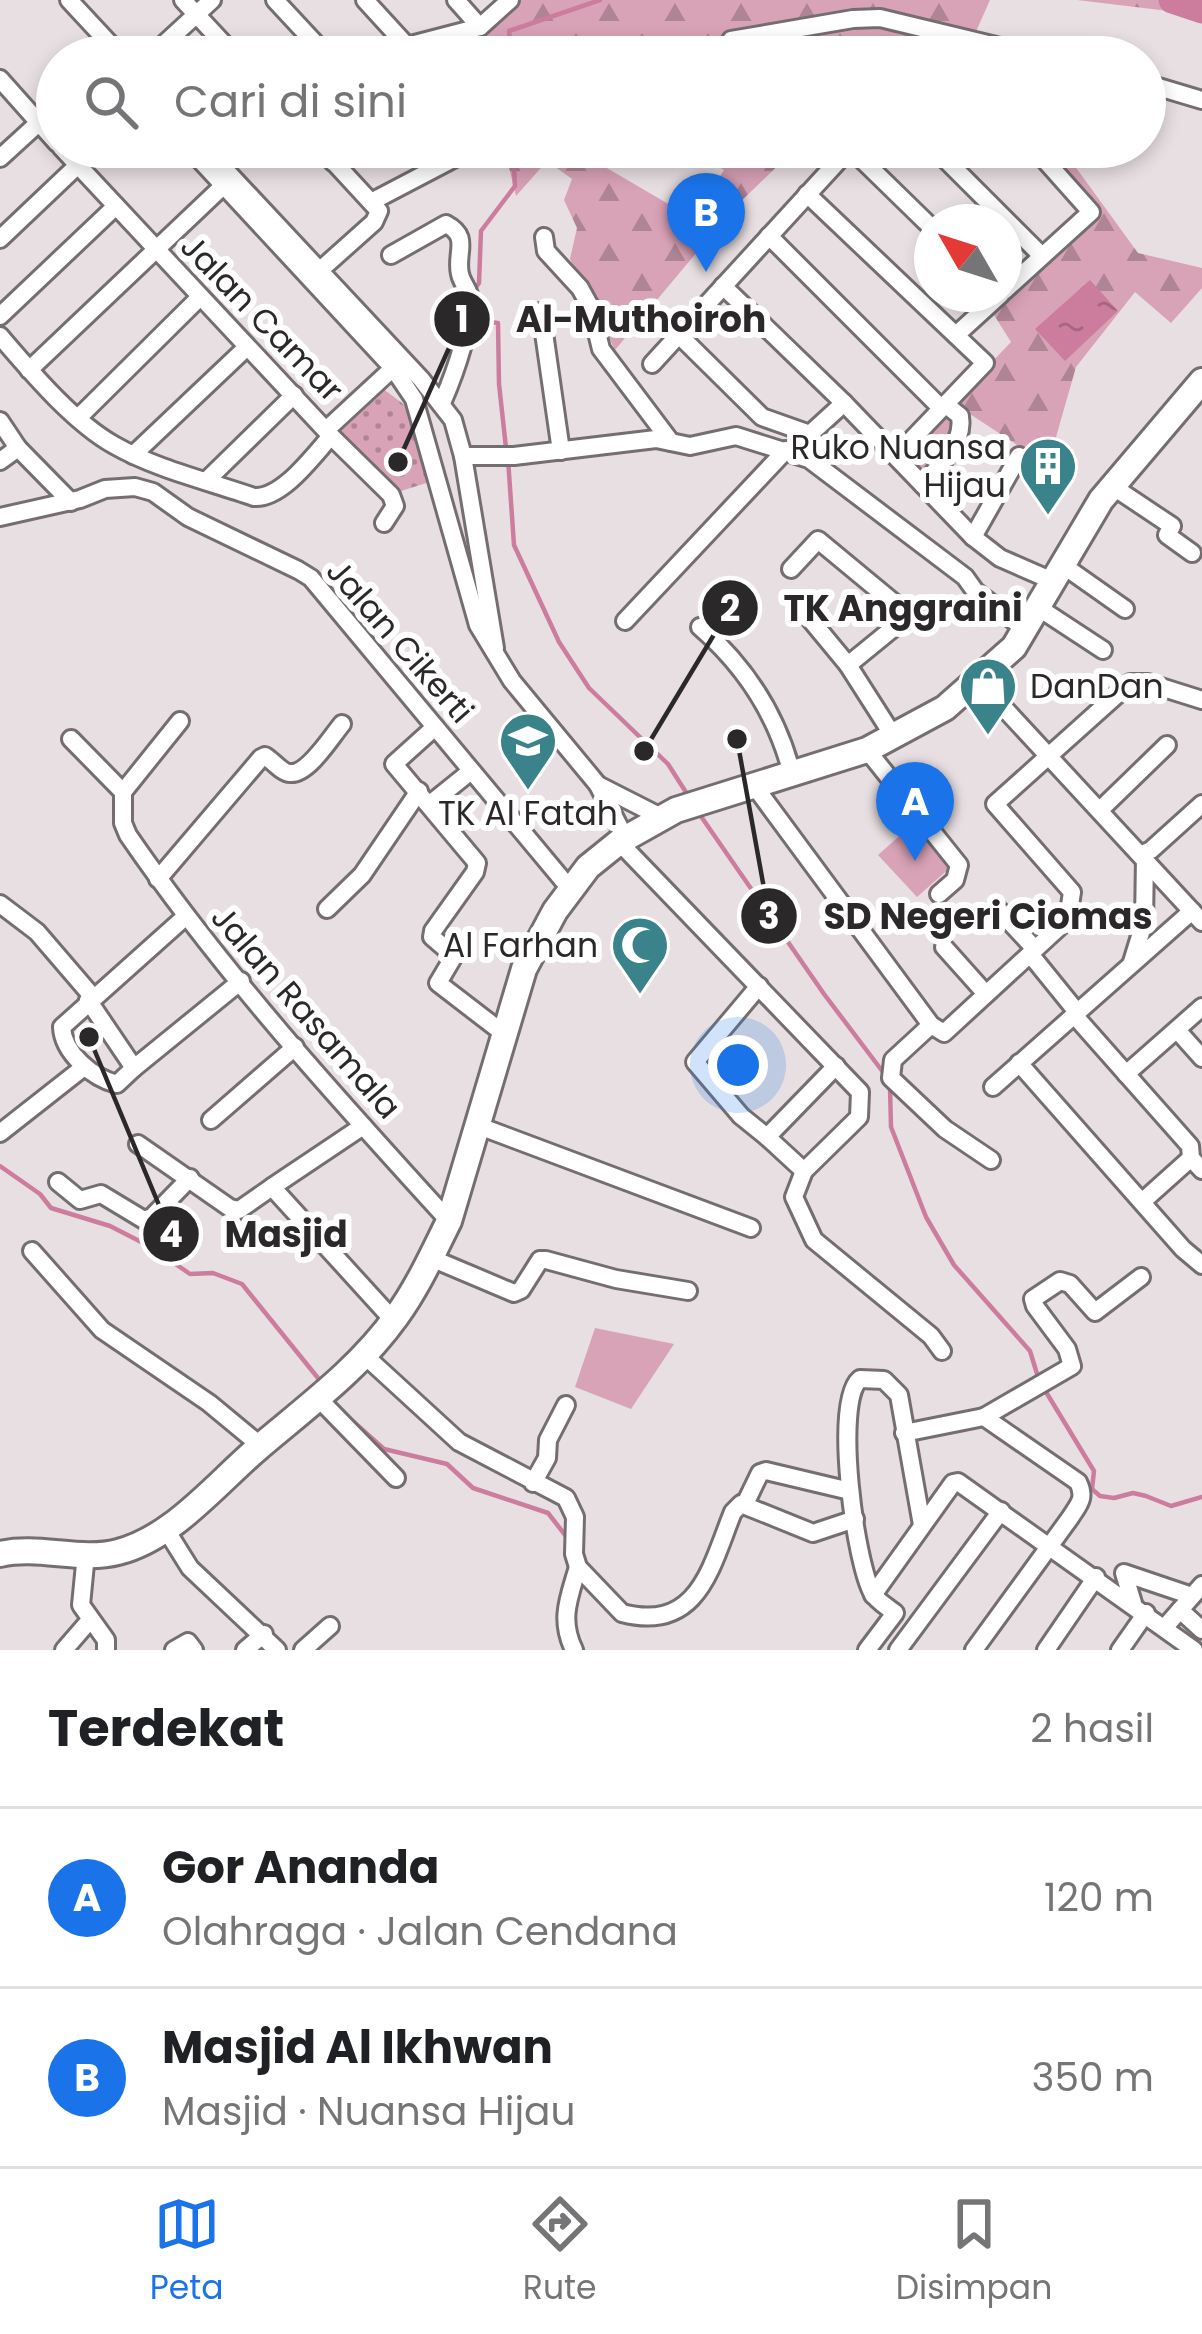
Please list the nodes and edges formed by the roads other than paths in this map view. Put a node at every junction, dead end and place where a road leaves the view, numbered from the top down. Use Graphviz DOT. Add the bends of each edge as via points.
graph roads {
  1 [pos="54,0"];
  2 [pos="68,0"];
  3 [pos="183,0"];
  4 [pos="212,0"];
  5 [pos="275,0"];
  6 [pos="365,0"];
  7 [pos="456,0"];
  8 [pos="510,0"];
  9 [pos="196,14"];
  10 [pos="480,27"];
  11 [pos="93,36"];
  12 [pos="98,36"];
  13 [pos="172,36"];
  14 [pos="216,36"];
  15 [pos="308,36"];
  16 [pos="398,36"];
  17 [pos="445,36"];
  18 [pos="754,36"];
  19 [pos="955,36"];
  20 [pos="0,79"];
  21 [pos="1166,89"];
  22 [pos="1202,100"];
  23 [pos="36,120"];
  24 [pos="36,124"];
  25 [pos="0,158"];
  26 [pos="75,168"];
  27 [pos="81,168"];
  28 [pos="214,168"];
  29 [pos="215,168"];
  30 [pos="339,168"];
  31 [pos="436,168"];
  32 [pos="832,168"];
  33 [pos="871,168"];
  34 [pos="954,168"];
  35 [pos="1052,168"];
  36 [pos="223,186"];
  37 [pos="807,194"];
  38 [pos="370,202"];
  39 [pos="116,206"];
  40 [pos="914,210"];
  41 [pos="769,236"];
  42 [pos="544,237"];
  43 [pos="0,239"];
  44 [pos="154,248"];
  45 [pos="391,255"];
  46 [pos="1042,256"];
  47 [pos="318,272"];
  48 [pos="1022,274"];
  49 [pos="723,286"];
  50 [pos="200,297"];
  51 [pos="541,312"];
  52 [pos="981,312"];
  53 [pos="0,316"];
  54 [pos="679,335"];
  55 [pos="956,335"];
  56 [pos="0,336"];
  57 [pos="247,346"];
  58 [pos="652,364"];
  59 [pos="392,368"];
  60 [pos="29,370"];
  61 [pos="1202,381"];
  62 [pos="294,395"];
  63 [pos="442,403"];
  64 [pos="844,403"];
  65 [pos="943,406"];
  66 [pos="79,417"];
  67 [pos="0,421"];
  68 [pos="329,432"];
  69 [pos="671,442"];
  70 [pos="18,448"];
  71 [pos="786,450"];
  72 [pos="561,451"];
  73 [pos="133,455"];
  74 [pos="463,456"];
  75 [pos="896,456"];
  76 [pos="1019,456"];
  77 [pos="0,461"];
  78 [pos="206,481"];
  79 [pos="923,485"];
  80 [pos="1112,486"];
  81 [pos="71,502"];
  82 [pos="0,517"];
  83 [pos="384,523"];
  84 [pos="973,537"];
  85 [pos="1192,553"];
  86 [pos="791,569"];
  87 [pos="1059,574"];
  88 [pos="800,607"];
  89 [pos="1125,609"];
  90 [pos="1032,619"];
  91 [pos="625,621"];
  92 [pos="700,627"];
  93 [pos="1103,650"];
  94 [pos="495,655"];
  95 [pos="848,665"];
  96 [pos="979,681"];
  97 [pos="1202,700"];
  98 [pos="180,721"];
  99 [pos="342,724"];
  100 [pos="436,727"];
  101 [pos="894,737"];
  102 [pos="71,740"];
  103 [pos="1168,745"];
  104 [pos="867,750"];
  105 [pos="1050,755"];
  106 [pos="471,771"];
  107 [pos="792,774"];
  108 [pos="753,784"];
  109 [pos="598,785"];
  110 [pos="123,792"];
  111 [pos="425,798"];
  112 [pos="1101,809"];
  113 [pos="1200,810"];
  114 [pos="669,813"];
  115 [pos="622,840"];
  116 [pos="1144,855"];
  117 [pos="158,879"];
  118 [pos="571,890"];
  119 [pos="939,894"];
  120 [pos="0,904"];
  121 [pos="996,907"];
  122 [pos="328,910"];
  123 [pos="184,917"];
  124 [pos="1197,917"];
  125 [pos="944,947"];
  126 [pos="1032,952"];
  127 [pos="1132,964"];
  128 [pos="241,981"];
  129 [pos="759,986"];
  130 [pos="986,994"];
  131 [pos="90,998"];
  132 [pos="1202,1007"];
  133 [pos="1076,1013"];
  134 [pos="931,1025"];
  135 [pos="1177,1030"];
  136 [pos="503,1033"];
  137 [pos="295,1046"];
  138 [pos="1202,1058"];
  139 [pos="1019,1063"];
  140 [pos="83,1066"];
  141 [pos="836,1066"];
  142 [pos="134,1068"];
  143 [pos="1126,1074"];
  144 [pos="992,1087"];
  145 [pos="211,1120"];
  146 [pos="363,1126"];
  147 [pos="479,1126"];
  148 [pos="0,1132"];
  149 [pos="767,1137"];
  150 [pos="138,1144"];
  151 [pos="991,1160"];
  152 [pos="1196,1164"];
  153 [pos="804,1171"];
  154 [pos="190,1178"];
  155 [pos="58,1182"];
  156 [pos="272,1187"];
  157 [pos="1143,1201"];
  158 [pos="449,1221"];
  159 [pos="751,1228"];
  160 [pos="32,1251"];
  161 [pos="431,1258"];
  162 [pos="1202,1265"];
  163 [pos="1141,1277"];
  164 [pos="688,1291"];
  165 [pos="394,1321"];
  166 [pos="942,1351"];
  167 [pos="363,1354"];
  168 [pos="325,1393"];
  169 [pos="566,1406"];
  170 [pos="984,1418"];
  171 [pos="904,1433"];
  172 [pos="260,1446"];
  173 [pos="396,1478"];
  174 [pos="533,1483"];
  175 [pos="850,1491"];
  176 [pos="746,1504"];
  177 [pos="1001,1511"];
  178 [pos="855,1520"];
  179 [pos="922,1525"];
  180 [pos="165,1528"];
  181 [pos="1051,1545"];
  182 [pos="0,1554"];
  183 [pos="86,1554"];
  184 [pos="578,1567"];
  185 [pos="1096,1577"];
  186 [pos="873,1594"];
  187 [pos="1191,1597"];
  188 [pos="1140,1608"];
  189 [pos="895,1613"];
  190 [pos="90,1620"];
  191 [pos="330,1626"];
  192 [pos="1165,1627"];
  193 [pos="915,1628"];
  194 [pos="1202,1630"];
  195 [pos="264,1634"];
  196 [pos="875,1647"];
  197 [pos="1192,1649"];
  198 [pos="64,1650"];
  199 [pos="106,1650"];
  200 [pos="174,1650"];
  201 [pos="194,1650"];
  202 [pos="245,1650"];
  203 [pos="277,1650"];
  204 [pos="303,1650"];
  205 [pos="574,1650"];
  206 [pos="898,1650"];
  207 [pos="974,1650"];
  208 [pos="1046,1650"];
  209 [pos="1120,1650"];
  1 -- 11 [label="street"];
  2 -- 12 [label="street"];
  3 -- 9 [label="street"];
  4 -- 9 [label="street"];
  5 -- 15 [label="street"];
  6 -- 16 [label="street"];
  7 -- 10 [label="street"];
  8 -- 10 [label="street"];
  9 -- 13 [label="street"];
  9 -- 14 [label="street"];
  10 -- 17 [label="street"];
  18 -- 19 [label="street" via="880,18"];
  20 -- 23 [label="street, Jalan Camar"];
  21 -- 22 [label="street"];
  24 -- 25 [label="street"];
  26 -- 43 [label="street"];
  27 -- 39 [label="street, Jalan Camar"];
  28 -- 36 [label="street"];
  29 -- 47 [label="street"];
  30 -- 38 [label="street"];
  31 -- 38 [label="street"];
  32 -- 37 [label="street"];
  33 -- 40 [label="street"];
  34 -- 46 [label="street"];
  35 -- 46 [label="street" via="1091,212"];
  36 -- 44 [label="street"];
  36 -- 59 [label="street"];
  37 -- 41 [label="street"];
  37 -- 55 [label="street"];
  38 -- 47 [label="street" via="379,211 374,222"];
  39 -- 44 [label="street, Jalan Camar"];
  39 -- 53 [label="street"];
  41 -- 49 [label="street"];
  41 -- 65 [label="street"];
  42 -- 69 [label="street" via="546,251 591,308 602,349"];
  44 -- 50 [label="street, Jalan Camar"];
  44 -- 60 [label="street"];
  45 -- 63 [label="street" via="441,225 459,235 459,273 471,296"];
  46 -- 48 [label="street"];
  47 -- 63 [label="street"];
  49 -- 54 [label="street"];
  49 -- 64 [label="street"];
  50 -- 57 [label="street, Jalan Camar"];
  50 -- 66 [label="street"];
  51 -- 72 [label="street"];
  52 -- 55 [label="street"];
  54 -- 58 [label="street"];
  54 -- 64 [label="street" via="775,424 810,434"];
  55 -- 65 [label="street" via="986,363"];
  56 -- 60 [label="street"];
  57 -- 62 [label="street, Jalan Camar"];
  57 -- 73 [label="street"];
  59 -- 68 [label="street, Jalan Camar"];
  59 -- 94 [label="street" via="422,418 478,626"];
  60 -- 66 [label="street"];
  61 -- 80 [label="main road"];
  62 -- 68 [label="street, Jalan Camar"];
  62 -- 78 [label="street"];
  63 -- 74 [label="street"];
  64 -- 75 [label="street"];
  65 -- 75 [label="street"];
  65 -- 79 [label="street" via="960,416 961,431"];
  66 -- 73 [label="street"];
  67 -- 70 [label="street"];
  68 -- 78 [label="street" via="270,496"];
  68 -- 83 [label="street, Jalan Camar" via="393,497"];
  69 -- 71 [label="street" via="736,436"];
  69 -- 72 [label="street"];
  70 -- 77 [label="street"];
  70 -- 81 [label="street"];
  71 -- 90 [label="street" via="809,459 975,590"];
  71 -- 91 [label="street"];
  72 -- 74 [label="street"];
  73 -- 78 [label="street"];
  74 -- 94 [label="street"];
  75 -- 79 [label="street"];
  76 -- 84 [label="street"];
  79 -- 84 [label="street"];
  80 -- 85 [label="street" via="1172,526 1167,535"];
  80 -- 87 [label="main road"];
  81 -- 82 [label="street, Jalan Cikerti"];
  81 -- 100 [label="street, Jalan Cikerti" via="122,486 153,491 311,578"];
  84 -- 87 [label="street" via="1000,558"];
  86 -- 95 [label="street" via="818,540 905,612"];
  87 -- 89 [label="street"];
  87 -- 90 [label="main road"];
  88 -- 95 [label="street"];
  90 -- 93 [label="street"];
  90 -- 96 [label="main road"];
  92 -- 107 [label="street" via="771,713"];
  94 -- 109 [label="street"];
  95 -- 101 [label="street"];
  96 -- 101 [label="main road"];
  96 -- 105 [label="street"];
  97 -- 105 [label="street" via="1130,683"];
  98 -- 110 [label="street"];
  99 -- 117 [label="street" via="293,773 261,758"];
  100 -- 106 [label="street, Jalan Cikerti"];
  100 -- 111 [label="street" via="394,761"];
  101 -- 104 [label="main road"];
  102 -- 110 [label="street"];
  103 -- 112 [label="street"];
  104 -- 107 [label="main road"];
  104 -- 119 [label="street" via="959,865"];
  105 -- 112 [label="street"];
  105 -- 126 [label="street" via="995,804 1072,892 1068,919"];
  106 -- 111 [label="street"];
  106 -- 118 [label="street, Jalan Cikerti"];
  107 -- 108 [label="main road"];
  108 -- 114 [label="main road"];
  108 -- 134 [label="street"];
  109 -- 114 [label="street"];
  109 -- 115 [label="street"];
  110 -- 117 [label="street, Jalan Rasamala" via="123,823"];
  111 -- 122 [label="street"];
  111 -- 136 [label="street" via="478,866 433,932 454,956 438,983"];
  112 -- 116 [label="street"];
  113 -- 116 [label="street"];
  114 -- 115 [label="main road"];
  115 -- 118 [label="main road"];
  115 -- 129 [label="street"];
  116 -- 124 [label="street"];
  116 -- 127 [label="street" via="1144,922"];
  117 -- 123 [label="street, Jalan Rasamala"];
  118 -- 136 [label="main road" via="524,969"];
  120 -- 131 [label="street" via="37,932"];
  121 -- 126 [label="street"];
  123 -- 128 [label="street, Jalan Rasamala"];
  123 -- 131 [label="street"];
  124 -- 127 [label="street"];
  125 -- 130 [label="street"];
  126 -- 130 [label="street"];
  126 -- 133 [label="street"];
  127 -- 133 [label="street"];
  128 -- 137 [label="street, Jalan Rasamala"];
  128 -- 142 [label="street"];
  129 -- 141 [label="street"];
  129 -- 149 [label="street" via="695,1062"];
  130 -- 134 [label="street" via="944,1033"];
  131 -- 140 [label="street" via="61,1032"];
  131 -- 142 [label="street"];
  132 -- 135 [label="street"];
  133 -- 139 [label="street"];
  133 -- 143 [label="street"];
  134 -- 151 [label="street" via="893,1060 891,1078"];
  135 -- 138 [label="street"];
  135 -- 143 [label="street"];
  136 -- 147 [label="main road"];
  137 -- 145 [label="street"];
  137 -- 146 [label="street, Jalan Rasamala"];
  139 -- 144 [label="street"];
  139 -- 157 [label="street"];
  140 -- 142 [label="street" via="117,1084"];
  140 -- 148 [label="street"];
  141 -- 149 [label="street"];
  141 -- 153 [label="street" via="860,1092 862,1109"];
  143 -- 152 [label="street" via="1190,1146"];
  146 -- 156 [label="street"];
  146 -- 158 [label="street, Jalan Rasamala"];
  147 -- 158 [label="main road"];
  147 -- 159 [label="street"];
  149 -- 153 [label="street"];
  150 -- 154 [label="street"];
  152 -- 157 [label="street"];
  153 -- 166 [label="street" via="794,1197 814,1240"];
  154 -- 155 [label="street" via="144,1220 101,1194 80,1200"];
  154 -- 156 [label="street" via="238,1210"];
  156 -- 165 [label="street"];
  157 -- 162 [label="street"];
  158 -- 161 [label="main road"];
  160 -- 172 [label="street" via="102,1330"];
  161 -- 164 [label="street" via="514,1293 540,1260"];
  161 -- 165 [label="main road"];
  163 -- 170 [label="street" via="1095,1312 1060,1281 1033,1299 1072,1366"];
  165 -- 167 [label="main road"];
  167 -- 168 [label="main road"];
  167 -- 174 [label="street" via="459,1442"];
  168 -- 172 [label="main road"];
  168 -- 173 [label="street"];
  169 -- 174 [label="street"];
  170 -- 171 [label="street"];
  170 -- 181 [label="street" via="1083,1491"];
  171 -- 175 [label="street" via="894,1387 854,1382"];
  171 -- 179 [label="street"];
  172 -- 180 [label="main road"];
  174 -- 184 [label="street" via="573,1507"];
  175 -- 176 [label="street" via="766,1471"];
  175 -- 178 [label="street"];
  176 -- 178 [label="street" via="813,1533"];
  176 -- 184 [label="street" via="733,1512 698,1594 675,1611 622,1613"];
  177 -- 179 [label="street" via="952,1483"];
  177 -- 181 [label="street"];
  177 -- 193 [label="street"];
  178 -- 186 [label="street"];
  179 -- 186 [label="street"];
  180 -- 183 [label="main road" via="119,1552"];
  180 -- 195 [label="street" via="190,1568"];
  181 -- 185 [label="street"];
  181 -- 207 [label="street"];
  182 -- 183 [label="main road"];
  183 -- 190 [label="street" via="80,1598"];
  184 -- 205 [label="street" via="564,1623"];
  185 -- 188 [label="street"];
  185 -- 208 [label="street"];
  186 -- 189 [label="street"];
  187 -- 188 [label="street" via="1124,1573"];
  187 -- 192 [label="street"];
  187 -- 194 [label="street"];
  188 -- 192 [label="street"];
  188 -- 209 [label="street"];
  189 -- 193 [label="street"];
  189 -- 196 [label="street"];
  190 -- 198 [label="street"];
  190 -- 199 [label="street"];
  191 -- 204 [label="street"];
  192 -- 197 [label="street"];
  193 -- 206 [label="street"];
  195 -- 202 [label="street"];
  195 -- 203 [label="street"];
  200 -- 201 [label="street" via="188,1642"];
}
